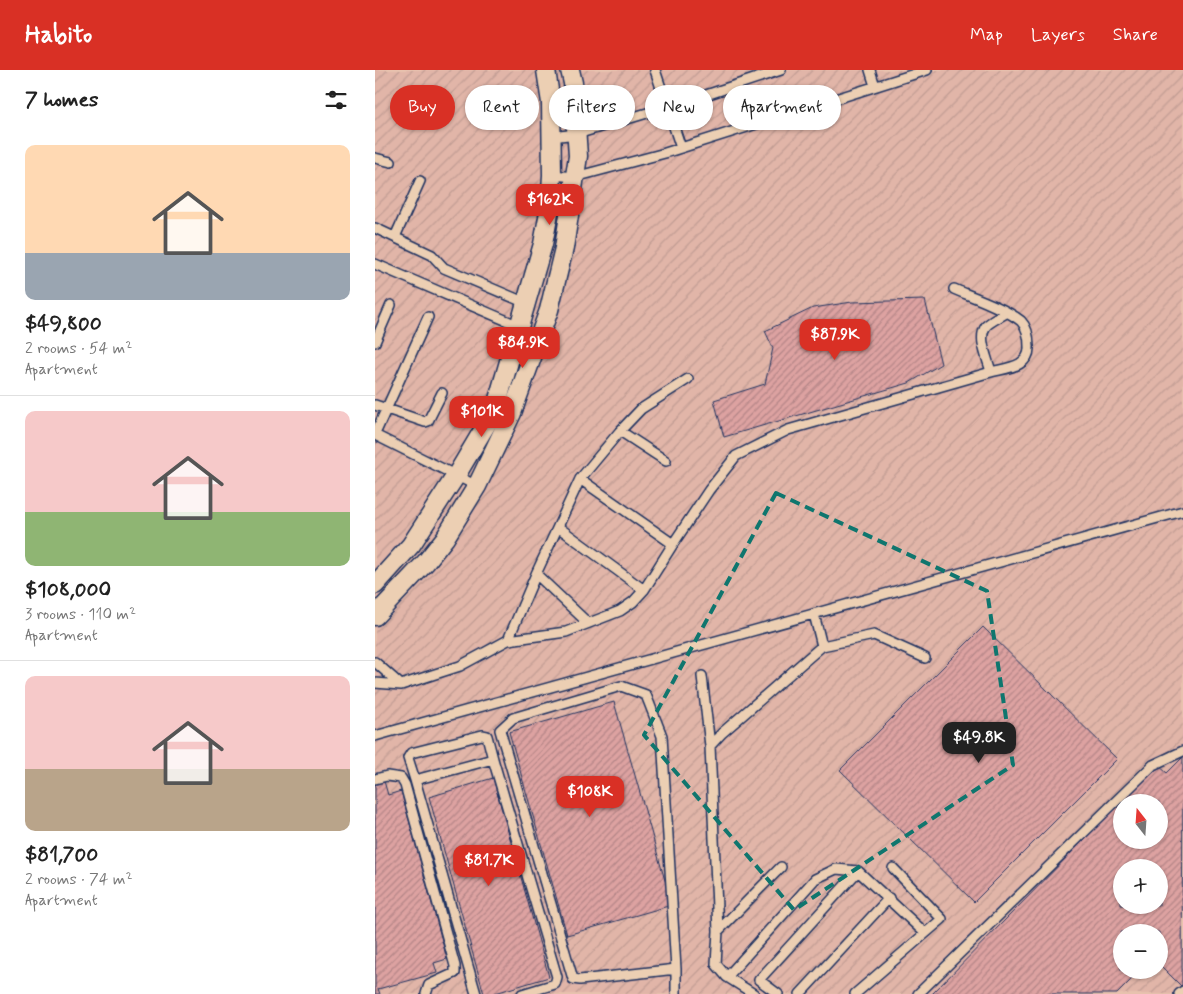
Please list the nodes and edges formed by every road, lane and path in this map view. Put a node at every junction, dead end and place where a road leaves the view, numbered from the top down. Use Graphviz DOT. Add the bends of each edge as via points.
graph roads {
  1 [pos="546,70"];
  2 [pos="570,70"];
  3 [pos="655,70"];
  4 [pos="781,70"];
  5 [pos="870,70"];
  6 [pos="927,70"];
  7 [pos="660,85"];
  8 [pos="875,86"];
  9 [pos="713,93"];
  10 [pos="645,114"];
  11 [pos="675,130"];
  12 [pos="577,134"];
  13 [pos="551,137"];
  14 [pos="681,148"];
  15 [pos="375,158"];
  16 [pos="391,162"];
  17 [pos="552,175"];
  18 [pos="575,177"];
  19 [pos="420,182"];
  20 [pos="375,228"];
  21 [pos="395,237"];
  22 [pos="375,264"];
  23 [pos="954,289"];
  24 [pos="526,303"];
  25 [pos="391,305"];
  26 [pos="1006,313"];
  27 [pos="428,317"];
  28 [pos="519,326"];
  29 [pos="375,342"];
  30 [pos="991,372"];
  31 [pos="688,379"];
  32 [pos="442,393"];
  33 [pos="375,405"];
  34 [pos="387,410"];
  35 [pos="620,431"];
  36 [pos="375,435"];
  37 [pos="666,461"];
  38 [pos="457,474"];
  39 [pos="580,479"];
  40 [pos="477,486"];
  41 [pos="1183,511"];
  42 [pos="558,527"];
  43 [pos="673,544"];
  44 [pos="536,574"];
  45 [pos="375,585"];
  46 [pos="644,590"];
  47 [pos="814,614"];
  48 [pos="375,616"];
  49 [pos="588,623"];
  50 [pos="508,640"];
  51 [pos="822,646"];
  52 [pos="925,658"];
  53 [pos="375,662"];
  54 [pos="702,676"];
  55 [pos="375,683"];
  56 [pos="401,685"];
  57 [pos="375,736"];
  58 [pos="710,746"];
  59 [pos="1183,752"];
  60 [pos="493,759"];
  61 [pos="375,779"];
  62 [pos="415,780"];
  63 [pos="781,868"];
  64 [pos="893,868"];
  65 [pos="858,871"];
  66 [pos="889,898"];
  67 [pos="718,931"];
  68 [pos="925,933"];
  69 [pos="676,969"];
  70 [pos="727,977"];
  71 [pos="1183,991"];
  72 [pos="426,994"];
  73 [pos="476,994"];
  74 [pos="522,994"];
  75 [pos="676,994"];
  76 [pos="754,994"];
  77 [pos="778,994"];
  78 [pos="801,994"];
  79 [pos="855,994"];
  80 [pos="918,994"];
  81 [pos="1179,994"];
  1 -- 13 [label="street" via="551,103"];
  2 -- 12 [label="street"];
  3 -- 7 [label="lane"];
  4 -- 9 [label="lane"];
  5 -- 8 [label="lane"];
  6 -- 8 [label="lane"];
  8 -- 14 [label="lane"];
  10 -- 12 [label="lane"];
  11 -- 14 [label="lane"];
  12 -- 13 [label="lane"];
  12 -- 18 [label="street"];
  13 -- 17 [label="street"];
  14 -- 18 [label="lane"];
  15 -- 16 [label="lane"];
  17 -- 18 [label="lane"];
  17 -- 24 [label="street" via="543,244"];
  18 -- 40 [label="street" via="564,248 549,310 512,413"];
  19 -- 21 [label="lane"];
  20 -- 21 [label="lane"];
  21 -- 24 [label="lane" via="432,255 444,268"];
  22 -- 28 [label="lane"];
  23 -- 26 [label="lane"];
  24 -- 28 [label="street"];
  25 -- 29 [label="lane"];
  26 -- 30 [label="lane" via="987,325 983,332"];
  26 -- 30 [label="lane" via="1022,322 1028,334 1029,349 1019,366"];
  27 -- 34 [label="lane"];
  28 -- 38 [label="street" via="495,410"];
  30 -- 43 [label="lane" via="788,430 737,456 709,490"];
  31 -- 35 [label="lane" via="641,409"];
  32 -- 34 [label="lane" via="429,421"];
  33 -- 34 [label="lane"];
  34 -- 36 [label="lane"];
  35 -- 37 [label="lane"];
  35 -- 39 [label="lane"];
  36 -- 38 [label="lane"];
  38 -- 40 [label="lane"];
  38 -- 45 [label="street" via="411,545"];
  39 -- 42 [label="lane"];
  39 -- 43 [label="lane"];
  40 -- 48 [label="street" via="445,538"];
  41 -- 47 [label="lane"];
  42 -- 44 [label="lane"];
  42 -- 46 [label="lane"];
  43 -- 46 [label="lane"];
  44 -- 49 [label="lane"];
  44 -- 50 [label="lane"];
  46 -- 49 [label="lane" via="620,611"];
  47 -- 51 [label="lane"];
  47 -- 57 [label="lane"];
  49 -- 50 [label="lane" via="566,632"];
  50 -- 56 [label="lane" via="459,666"];
  51 -- 52 [label="lane" via="874,635"];
  51 -- 58 [label="lane"];
  53 -- 56 [label="lane"];
  54 -- 58 [label="lane"];
  55 -- 56 [label="lane"];
  58 -- 67 [label="lane"];
  59 -- 80 [label="lane" via="1153,765"];
  60 -- 62 [label="lane"];
  60 -- 62 [label="lane" via="487,736 482,735 411,753 408,758"];
  60 -- 74 [label="lane" via="557,977 555,984"];
  61 -- 72 [label="lane" via="387,776 401,778 405,785 455,966 455,973 429,985"];
  62 -- 73 [label="lane"];
  63 -- 67 [label="lane"];
  64 -- 68 [label="lane" via="942,919"];
  65 -- 66 [label="lane"];
  65 -- 70 [label="lane" via="835,869 815,879"];
  65 -- 77 [label="lane" via="759,980"];
  66 -- 68 [label="lane"];
  66 -- 78 [label="lane"];
  67 -- 70 [label="lane" via="716,964"];
  68 -- 79 [label="lane"];
  69 -- 69 [label="lane" via="573,979 500,730 513,718 621,686 646,695 663,736"];
  69 -- 75 [label="lane"];
  70 -- 76 [label="lane"];
  71 -- 81 [label="lane"];
}
